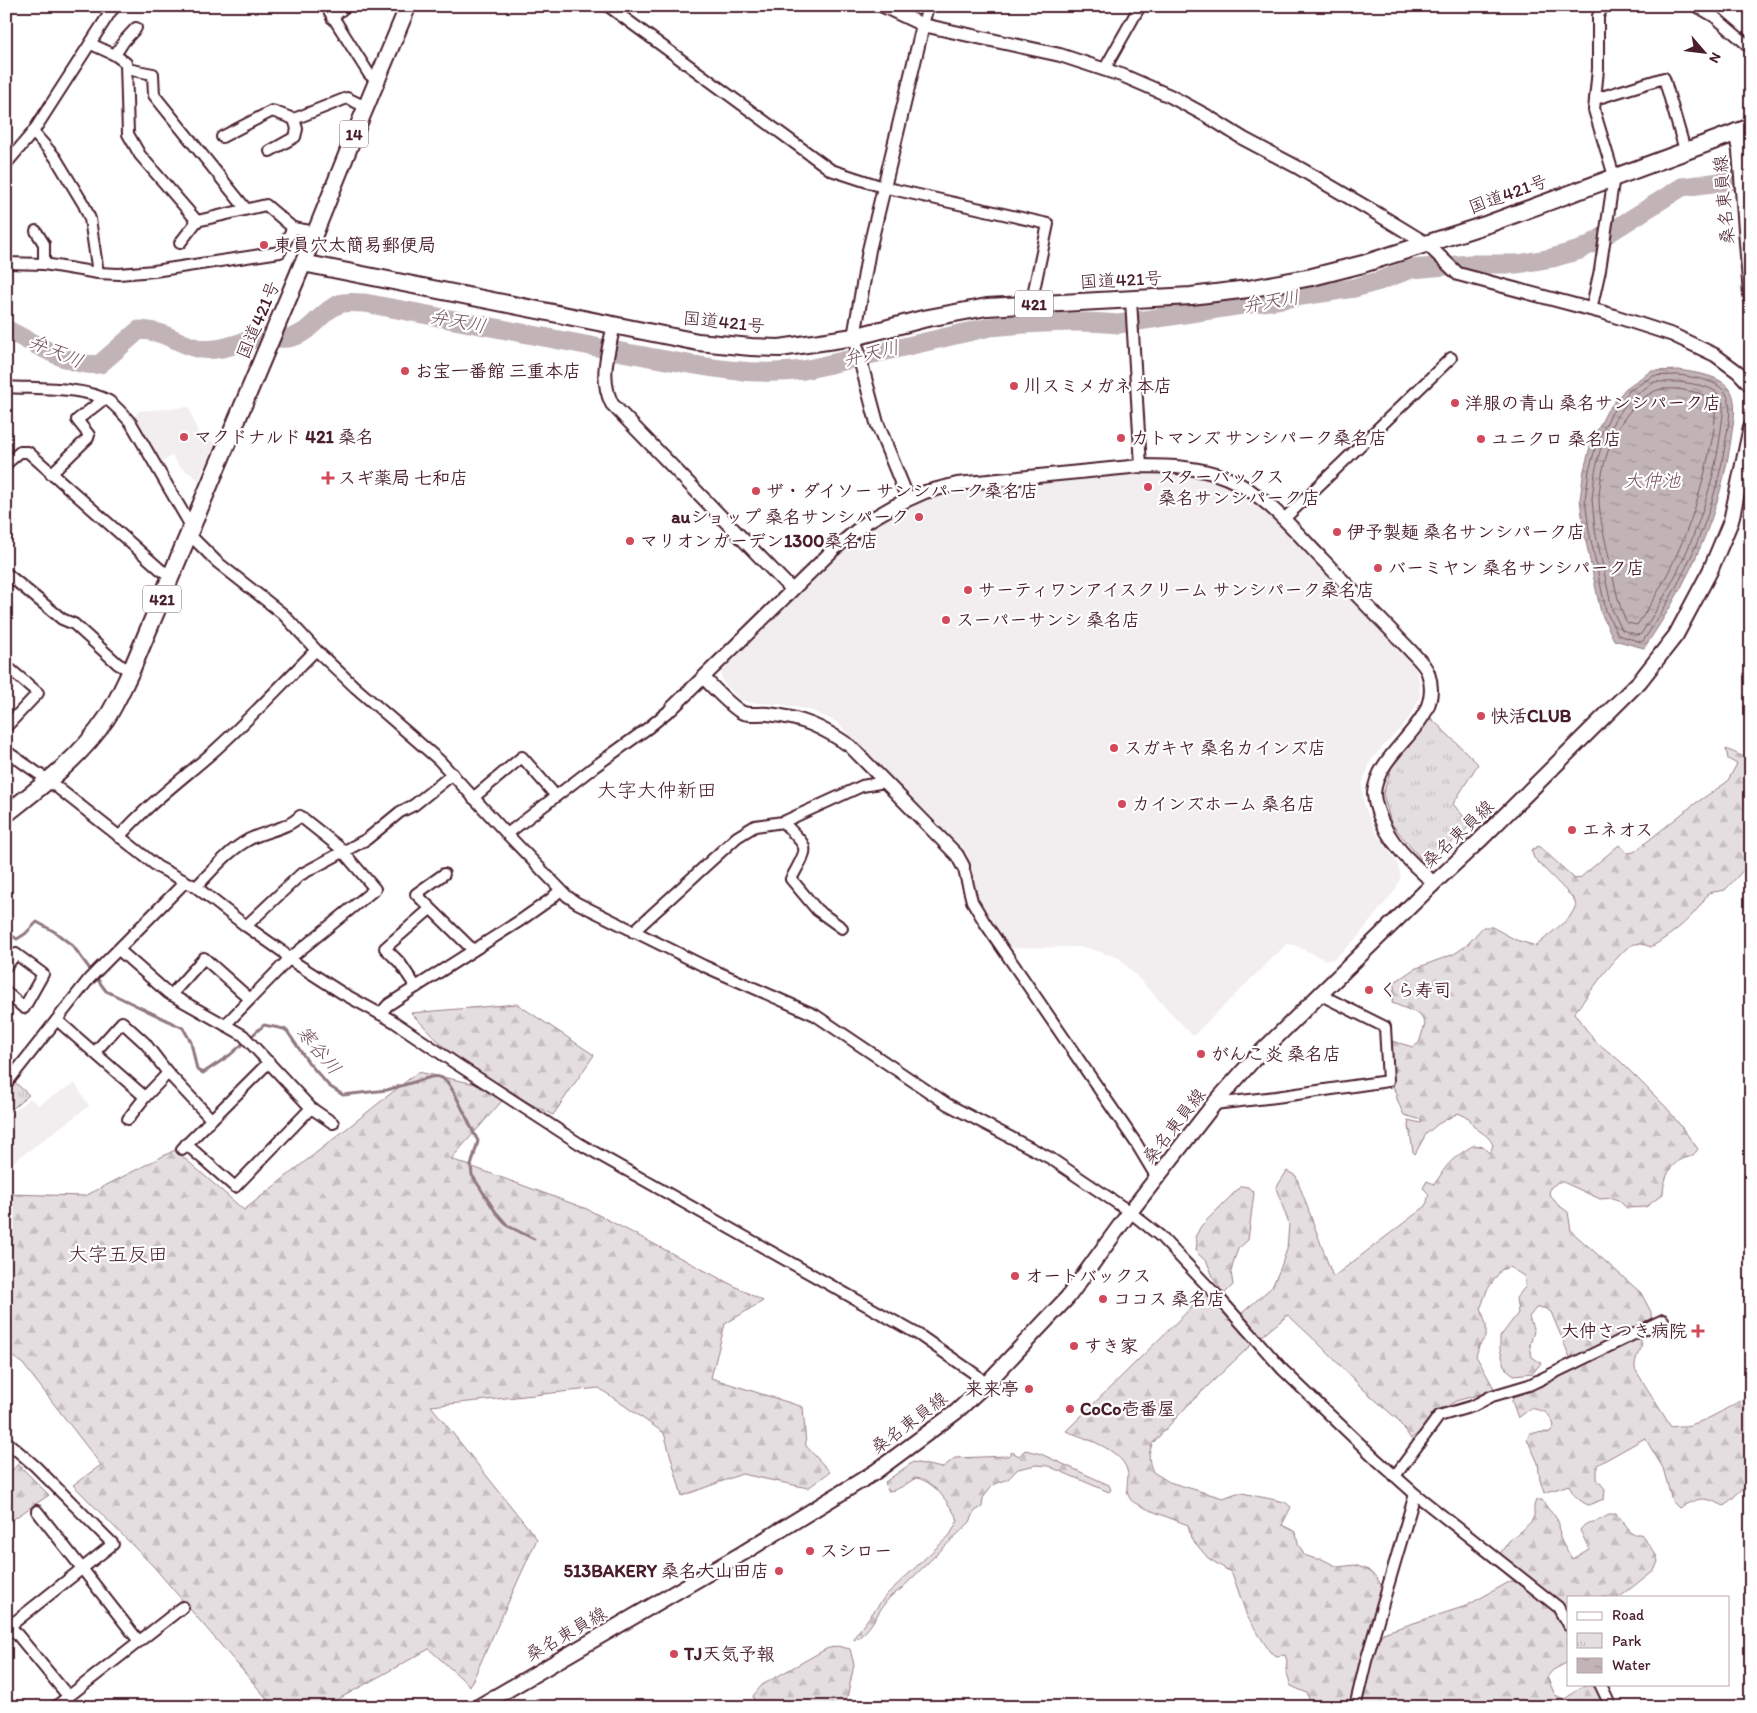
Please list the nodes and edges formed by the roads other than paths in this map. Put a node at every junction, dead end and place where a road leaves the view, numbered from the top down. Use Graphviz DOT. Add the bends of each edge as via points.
graph roads {
  1 [pos="326,6"];
  2 [pos="346,6"];
  3 [pos="408,6"];
  4 [pos="608,6"];
  5 [pos="883,6"];
  6 [pos="928,6"];
  7 [pos="1140,6"];
  8 [pos="1603,6"];
  9 [pos="1696,6"];
  10 [pos="110,8"];
  11 [pos="332,18"];
  12 [pos="923,25"];
  13 [pos="136,28"];
  14 [pos="91,44"];
  15 [pos="1751,48"];
  16 [pos="115,55"];
  17 [pos="127,69"];
  18 [pos="1104,70"];
  19 [pos="376,81"];
  20 [pos="1595,99"];
  21 [pos="366,107"];
  22 [pos="294,119"];
  23 [pos="1744,129"];
  24 [pos="33,132"];
  25 [pos="222,136"];
  26 [pos="1685,150"];
  27 [pos="270,151"];
  28 [pos="6,164"];
  29 [pos="1614,176"];
  30 [pos="883,187"];
  31 [pos="246,209"];
  32 [pos="197,221"];
  33 [pos="293,228"];
  34 [pos="36,230"];
  35 [pos="316,232"];
  36 [pos="180,243"];
  37 [pos="1427,244"];
  38 [pos="6,263"];
  39 [pos="303,263"];
  40 [pos="44,264"];
  41 [pos="98,273"];
  42 [pos="1751,296"];
  43 [pos="1031,304"];
  44 [pos="1132,305"];
  45 [pos="1591,310"];
  46 [pos="613,333"];
  47 [pos="855,342"];
  48 [pos="1451,358"];
  49 [pos="1751,386"];
  50 [pos="6,387"];
  51 [pos="104,399"];
  52 [pos="1751,427"];
  53 [pos="6,464"];
  54 [pos="1141,466"];
  55 [pos="51,474"];
  56 [pos="908,499"];
  57 [pos="1284,519"];
  58 [pos="190,531"];
  59 [pos="6,573"];
  60 [pos="172,576"];
  61 [pos="792,590"];
  62 [pos="316,650"];
  63 [pos="132,671"];
  64 [pos="6,672"];
  65 [pos="704,678"];
  66 [pos="671,709"];
  67 [pos="6,727"];
  68 [pos="6,751"];
  69 [pos="453,774"];
  70 [pos="49,781"];
  71 [pos="885,782"];
  72 [pos="556,796"];
  73 [pos="473,798"];
  74 [pos="6,814"];
  75 [pos="783,822"];
  76 [pos="507,834"];
  77 [pos="119,837"];
  78 [pos="343,852"];
  79 [pos="963,866"];
  80 [pos="444,874"];
  81 [pos="185,882"];
  82 [pos="1434,883"];
  83 [pos="196,887"];
  84 [pos="560,890"];
  85 [pos="430,909"];
  86 [pos="246,926"];
  87 [pos="842,928"];
  88 [pos="633,932"];
  89 [pos="119,950"];
  90 [pos="473,950"];
  91 [pos="289,959"];
  92 [pos="6,966"];
  93 [pos="416,987"];
  94 [pos="6,992"];
  95 [pos="171,995"];
  96 [pos="1320,995"];
  97 [pos="250,999"];
  98 [pos="380,1014"];
  99 [pos="57,1020"];
  100 [pos="225,1025"];
  101 [pos="95,1052"];
  102 [pos="269,1062"];
  103 [pos="168,1073"];
  104 [pos="8,1079"];
  105 [pos="145,1096"];
  106 [pos="1214,1104"];
  107 [pos="311,1108"];
  108 [pos="128,1119"];
  109 [pos="211,1119"];
  110 [pos="332,1123"];
  111 [pos="1157,1178"];
  112 [pos="1130,1212"];
  113 [pos="1663,1320"];
  114 [pos="986,1384"];
  115 [pos="6,1441"];
  116 [pos="1396,1476"];
  117 [pos="1415,1494"];
  118 [pos="37,1511"];
  119 [pos="81,1569"];
  120 [pos="183,1607"];
  121 [pos="1567,1623"];
  122 [pos="8,1625"];
  123 [pos="138,1640"];
  124 [pos="1601,1686"];
  125 [pos="68,1696"];
  126 [pos="55,1707"];
  127 [pos="478,1707"];
  128 [pos="1355,1707"];
  129 [pos="1612,1707"];
  1 -- 11 [label="street"];
  2 -- 11 [label="street"];
  3 -- 19 [label="main road, 14"];
  4 -- 30 [label="street" via="831,170"];
  5 -- 12 [label="street"];
  6 -- 12 [label="street"];
  7 -- 18 [label="street"];
  8 -- 20 [label="street" via="1598,16"];
  9 -- 15 [label="street" via="1715,17"];
  10 -- 14 [label="street"];
  11 -- 19 [label="street"];
  12 -- 18 [label="street" via="1060,55"];
  12 -- 30 [label="street"];
  13 -- 16 [label="street"];
  14 -- 16 [label="street"];
  14 -- 24 [label="street"];
  16 -- 17 [label="street" via="126,63"];
  17 -- 31 [label="street" via="152,74 154,94"];
  17 -- 32 [label="street" via="128,134 140,155"];
  18 -- 37 [label="street" via="1124,76 1207,116"];
  19 -- 21 [label="main road, 14"];
  20 -- 26 [label="street" via="1664,78"];
  20 -- 29 [label="street" via="1594,110"];
  21 -- 22 [label="street" via="347,98"];
  21 -- 35 [label="main road, 14"];
  22 -- 25 [label="street" via="272,111"];
  22 -- 27 [label="street" via="295,137"];
  23 -- 26 [label="highway, 国道421号 / 421"];
  23 -- 42 [label="main road, 桑名東員線" via="1740,151"];
  24 -- 28 [label="street"];
  24 -- 41 [label="street" via="55,157 84,205 90,219"];
  26 -- 29 [label="highway, 国道421号 / 421"];
  29 -- 37 [label="highway, 国道421号 / 421"];
  29 -- 45 [label="street"];
  30 -- 43 [label="street" via="1048,224"];
  30 -- 47 [label="street" via="869,250"];
  31 -- 32 [label="street"];
  31 -- 33 [label="street" via="266,205"];
  32 -- 36 [label="street"];
  33 -- 35 [label="street"];
  33 -- 41 [label="street" via="280,252 154,271"];
  34 -- 40 [label="street" via="44,244"];
  35 -- 39 [label="main road, 14"];
  37 -- 44 [label="highway, 国道421号 / 421" via="1312,277"];
  37 -- 45 [label="street" via="1458,274"];
  38 -- 40 [label="street"];
  39 -- 46 [label="highway, 国道421号 / 421"];
  39 -- 58 [label="highway, 国道421号 / 421"];
  40 -- 41 [label="street"];
  43 -- 44 [label="highway, 国道421号 / 421"];
  43 -- 47 [label="highway, 国道421号 / 421" via="987,307 923,319"];
  44 -- 54 [label="street"];
  45 -- 49 [label="street" via="1673,336 1706,351 1738,372"];
  46 -- 47 [label="highway, 国道421号 / 421" via="751,347"];
  46 -- 61 [label="street" via="605,384 617,410"];
  47 -- 56 [label="street" via="877,423"];
  48 -- 57 [label="street"];
  50 -- 51 [label="street" via="76,391"];
  51 -- 55 [label="street" via="78,420 88,431 88,438"];
  51 -- 58 [label="street" via="131,423"];
  52 -- 82 [label="main road, 桑名東員線" via="1731,521 1710,571 1676,635 1640,681"];
  53 -- 55 [label="street" via="20,452 28,452"];
  54 -- 56 [label="street" via="957,484"];
  54 -- 57 [label="street" via="1201,470 1225,477 1253,493"];
  55 -- 60 [label="street" via="160,570"];
  56 -- 61 [label="street" via="851,534"];
  57 -- 82 [label="street" via="1428,671 1429,704 1390,757 1378,778 1374,794 1380,817 1397,848"];
  58 -- 60 [label="highway, 国道421号 / 421"];
  58 -- 62 [label="street" via="217,562 283,614"];
  59 -- 63 [label="street" via="62,619 74,624 118,664"];
  60 -- 63 [label="highway, 国道421号 / 421"];
  61 -- 65 [label="street"];
  62 -- 69 [label="street"];
  62 -- 77 [label="street" via="213,752"];
  63 -- 70 [label="highway, 国道421号 / 421" via="94,735"];
  64 -- 67 [label="street" via="11,670 38,693"];
  65 -- 66 [label="street"];
  65 -- 71 [label="street" via="743,713 793,718 830,732 850,746"];
  66 -- 72 [label="street"];
  68 -- 70 [label="street"];
  69 -- 73 [label="street"];
  69 -- 78 [label="street" via="367,839"];
  70 -- 74 [label="highway, 国道421号 / 421"];
  70 -- 77 [label="street"];
  71 -- 75 [label="street" via="862,786"];
  71 -- 79 [label="street" via="958,855"];
  72 -- 73 [label="street" via="522,757"];
  72 -- 76 [label="street"];
  73 -- 76 [label="street"];
  75 -- 87 [label="street" via="805,845 806,852 791,879 817,910"];
  75 -- 88 [label="street" via="755,826 737,837"];
  76 -- 84 [label="street"];
  77 -- 81 [label="street" via="158,867"];
  78 -- 83 [label="street" via="300,816 295,822 240,845"];
  78 -- 86 [label="street" via="300,875"];
  78 -- 91 [label="street" via="375,889"];
  79 -- 111 [label="street" via="972,901 985,923"];
  80 -- 85 [label="street" via="416,894"];
  81 -- 83 [label="street"];
  81 -- 89 [label="street"];
  82 -- 96 [label="main road, 桑名東員線"];
  83 -- 86 [label="street"];
  84 -- 88 [label="street" via="577,903"];
  84 -- 90 [label="street"];
  85 -- 90 [label="street"];
  85 -- 93 [label="street" via="385,948"];
  86 -- 91 [label="street"];
  88 -- 112 [label="street" via="815,1015 946,1104 1050,1158"];
  89 -- 95 [label="street"];
  89 -- 99 [label="street" via="89,979"];
  90 -- 93 [label="street"];
  91 -- 97 [label="street"];
  91 -- 98 [label="street"];
  92 -- 94 [label="street" via="16,954 44,974 24,1008"];
  93 -- 98 [label="street"];
  95 -- 97 [label="street" via="204,958"];
  95 -- 100 [label="street"];
  96 -- 106 [label="main road, 桑名東員線" via="1254,1059"];
  96 -- 106 [label="street" via="1385,1027 1388,1081"];
  97 -- 100 [label="street"];
  98 -- 114 [label="street" via="580,1144 919,1335"];
  99 -- 101 [label="street"];
  99 -- 104 [label="street"];
  100 -- 102 [label="street" via="243,1035"];
  101 -- 103 [label="street" via="122,1022 145,1043"];
  101 -- 105 [label="street"];
  102 -- 107 [label="street"];
  102 -- 109 [label="street"];
  103 -- 105 [label="street"];
  103 -- 109 [label="street"];
  105 -- 108 [label="street"];
  106 -- 111 [label="main road, 桑名東員線"];
  107 -- 109 [label="street" via="235,1187 184,1146"];
  107 -- 110 [label="street"];
  111 -- 112 [label="main road, 桑名東員線"];
  112 -- 114 [label="main road, 桑名東員線" via="1068,1297"];
  112 -- 116 [label="street" via="1160,1236 1308,1395"];
  113 -- 116 [label="street" via="1529,1385 1439,1416"];
  114 -- 127 [label="main road, 桑名東員線" via="956,1412 874,1472 743,1553"];
  115 -- 119 [label="street" via="113,1544"];
  116 -- 117 [label="street"];
  117 -- 121 [label="street" via="1558,1607"];
  117 -- 128 [label="street"];
  118 -- 119 [label="street"];
  119 -- 122 [label="street"];
  119 -- 123 [label="street"];
  120 -- 123 [label="street"];
  122 -- 125 [label="street"];
  123 -- 125 [label="street"];
  124 -- 129 [label="street"];
  125 -- 126 [label="street"];
}
